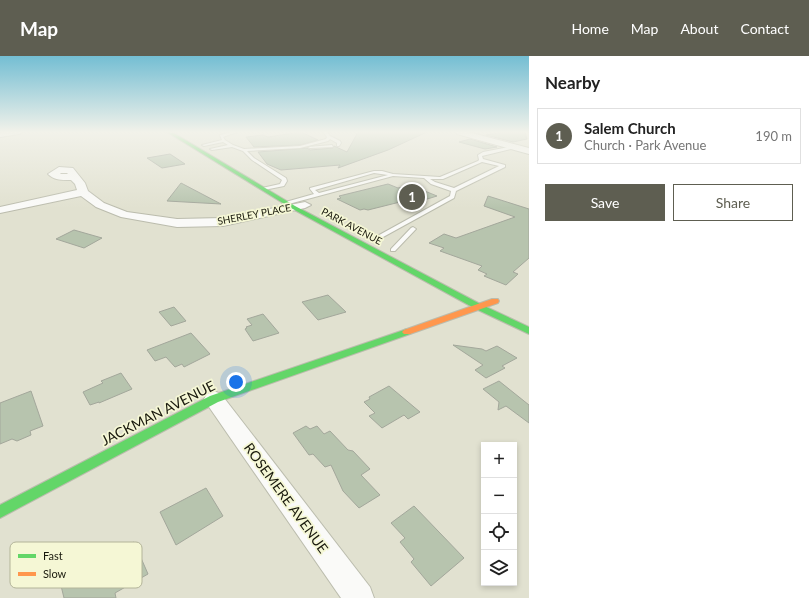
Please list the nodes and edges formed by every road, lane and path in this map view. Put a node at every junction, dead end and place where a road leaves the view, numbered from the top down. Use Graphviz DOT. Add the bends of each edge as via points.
graph roads {
  1 [pos="211,157"];
  2 [pos="225,157"];
  3 [pos="251,157"];
  4 [pos="481,160"];
  5 [pos="393,175"];
  6 [pos="74,177"];
  7 [pos="425,177"];
  8 [pos="275,187"];
  9 [pos="264,189"];
  10 [pos="454,190"];
  11 [pos="83,192"];
  12 [pos="318,195"];
  13 [pos="295,204"];
  14 [pos="0,210"];
  15 [pos="413,230"];
  16 [pos="374,240"];
  17 [pos="397,252"];
  18 [pos="482,294"];
  19 [pos="479,307"];
  20 [pos="529,331"];
  21 [pos="214,398"];
  22 [pos="0,512"];
  23 [pos="359,598"];
  1 -- 9 [label="main road, PARK AVENUE"];
  2 -- 8 [label="main road, PARK AVENUE"];
  3 -- 8 [label="lane" via="283,177 284,183"];
  4 -- 7 [label="lane" via="441,178"];
  4 -- 10 [label="lane" via="503,166"];
  5 -- 7 [label="lane"];
  5 -- 12 [label="lane"];
  5 -- 12 [label="lane" via="374,172 312,189"];
  6 -- 11 [label="street, SHERLEY PLACE" via="80,183"];
  7 -- 10 [label="lane" via="433,183"];
  8 -- 9 [label="lane"];
  8 -- 13 [label="main road, PARK AVENUE"];
  9 -- 13 [label="main road, PARK AVENUE"];
  10 -- 16 [label="lane" via="452,197"];
  11 -- 13 [label="street, SHERLEY PLACE" via="100,205 125,215 177,223 223,222"];
  11 -- 14 [label="street"];
  12 -- 13 [label="lane"];
  13 -- 16 [label="main road, PARK AVENUE"];
  13 -- 19 [label="main road, PARK AVENUE"];
  15 -- 17 [label="lane"];
  16 -- 17 [label="main road, PARK AVENUE"];
  18 -- 19 [label="main road, JACKMAN AVENUE" via="499,303"];
  19 -- 20 [label="main road, PARK AVENUE"];
  19 -- 21 [label="main road, JACKMAN AVENUE"];
  21 -- 22 [label="main road, JACKMAN AVENUE"];
  21 -- 23 [label="street, ROSEMERE AVENUE"];
}
